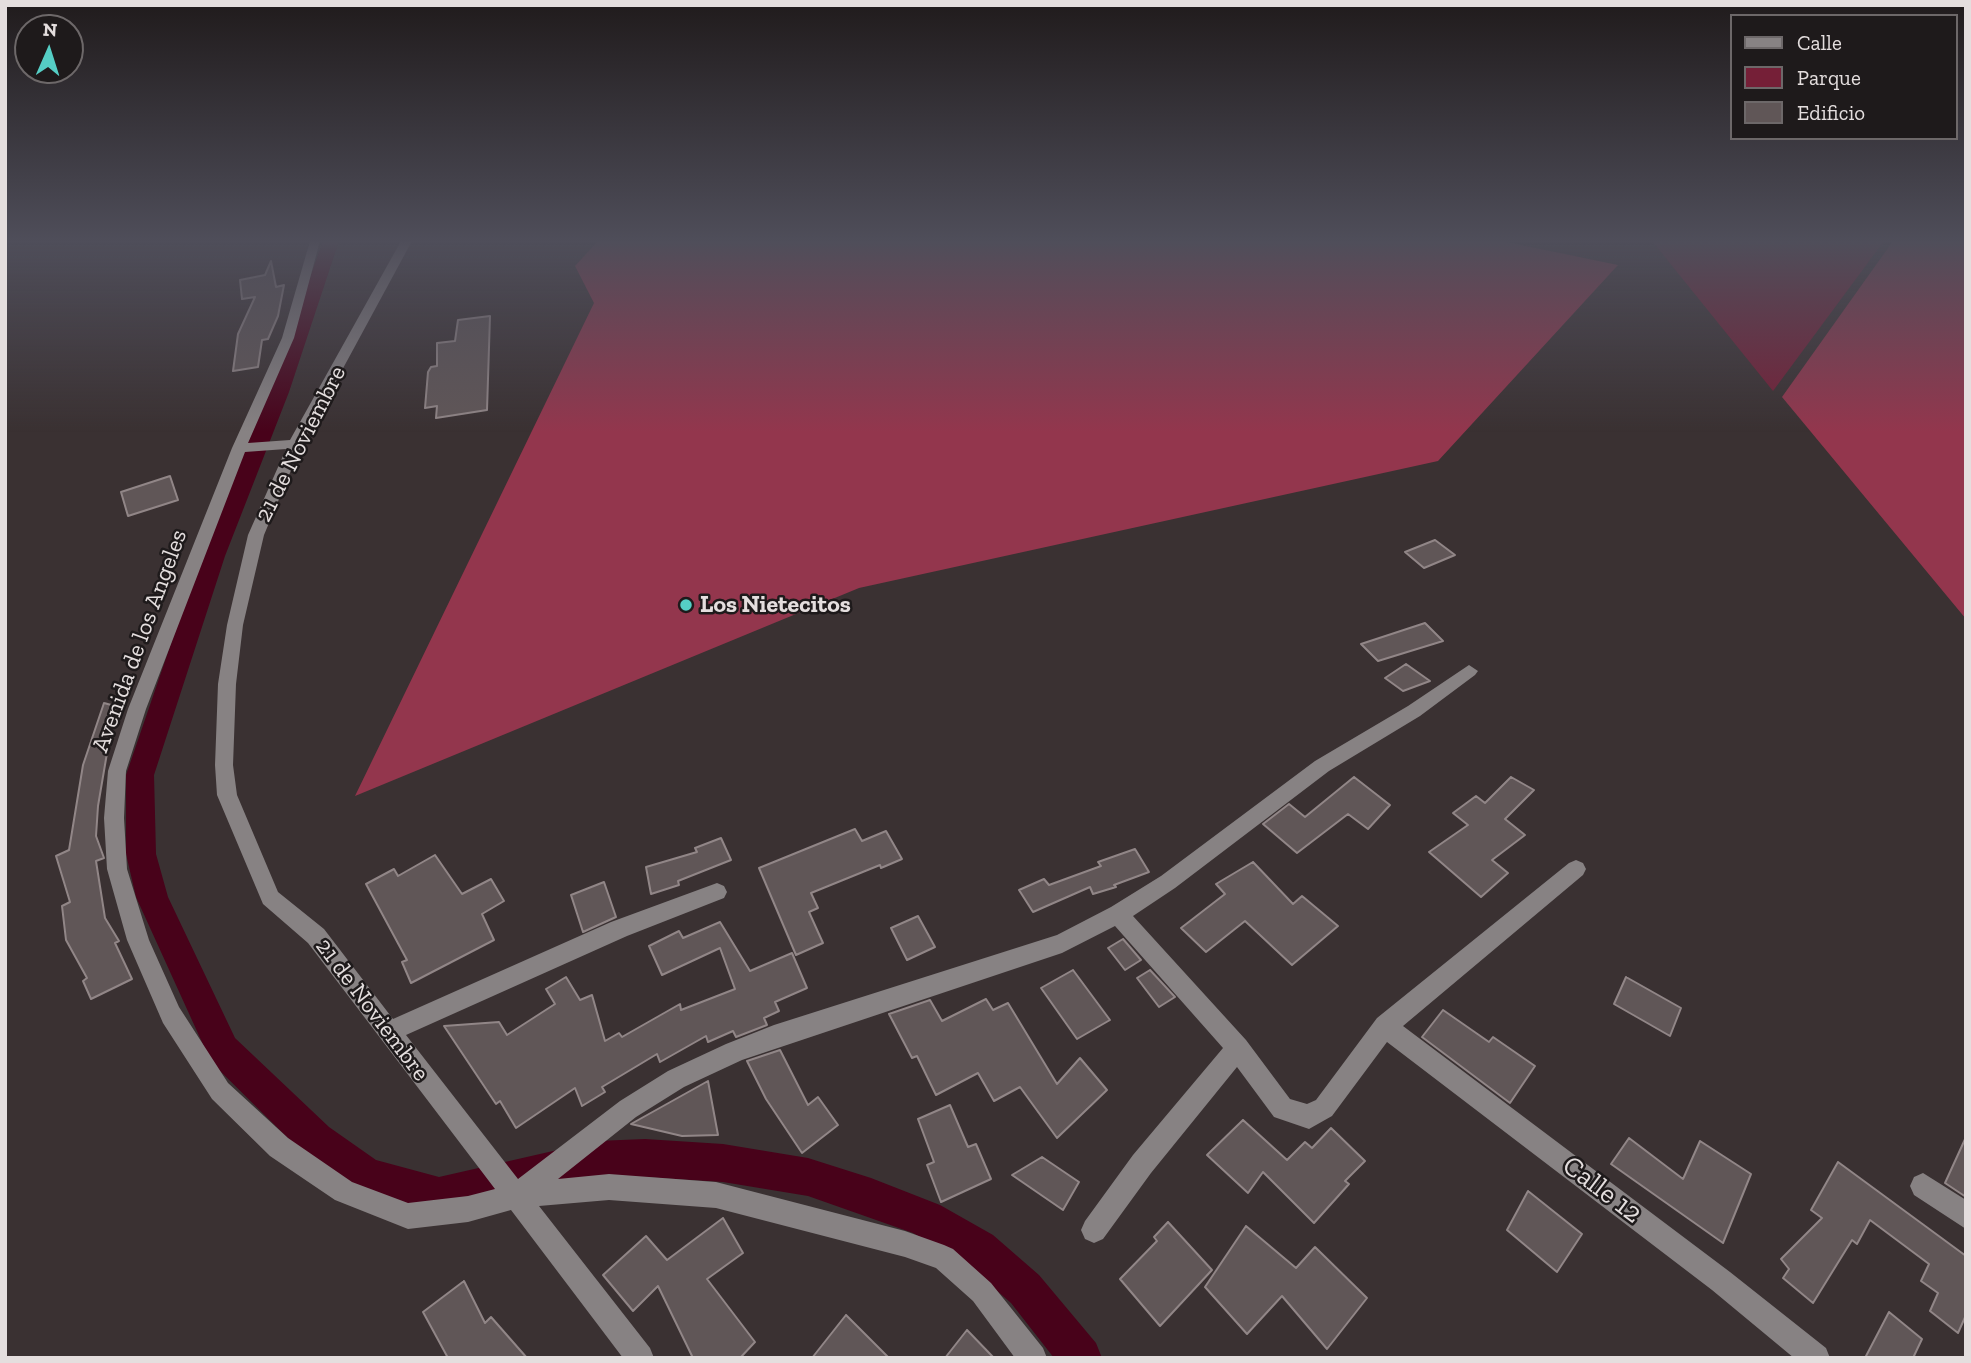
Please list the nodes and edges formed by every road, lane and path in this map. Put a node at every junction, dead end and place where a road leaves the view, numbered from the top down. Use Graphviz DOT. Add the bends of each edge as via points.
graph roads {
  1 [pos="297,305"];
  2 [pos="373,305"];
  3 [pos="295,444"];
  4 [pos="246,448"];
  5 [pos="1469,671"];
  6 [pos="1576,869"];
  7 [pos="717,892"];
  8 [pos="1118,914"];
  9 [pos="1385,1026"];
  10 [pos="388,1032"];
  11 [pos="1238,1048"];
  12 [pos="1923,1186"];
  13 [pos="517,1196"];
  14 [pos="1966,1216"];
  15 [pos="1094,1230"];
  16 [pos="640,1358"];
  17 [pos="1032,1358"];
  18 [pos="1816,1358"];
  1 -- 4 [label="street, Avenida de los Angeles"];
  2 -- 3 [label="street, 21 de Noviembre"];
  3 -- 4 [label="street"];
  3 -- 10 [label="street, 21 de Noviembre" via="256,535 235,625 224,728 227,795 270,898 316,936"];
  4 -- 13 [label="street, Avenida de los Angeles" via="137,709 117,771 117,869 138,940 170,1016 220,1091 290,1154 344,1191 408,1216 468,1209"];
  5 -- 8 [label="street" via="1414,711 1322,766"];
  6 -- 9 [label="street"];
  7 -- 10 [label="street" via="619,929"];
  8 -- 11 [label="street"];
  8 -- 13 [label="street" via="1049,948 774,1036 676,1079 628,1109"];
  9 -- 11 [label="street" via="1324,1108 1309,1117 1282,1109"];
  9 -- 18 [label="street, Calle 12"];
  10 -- 13 [label="street, 21 de Noviembre"];
  11 -- 15 [label="street"];
  12 -- 14 [label="street"];
  13 -- 16 [label="street, 21 de Noviembre"];
  13 -- 17 [label="street" via="609,1187 716,1195 905,1244 944,1258 982,1292"];
}
